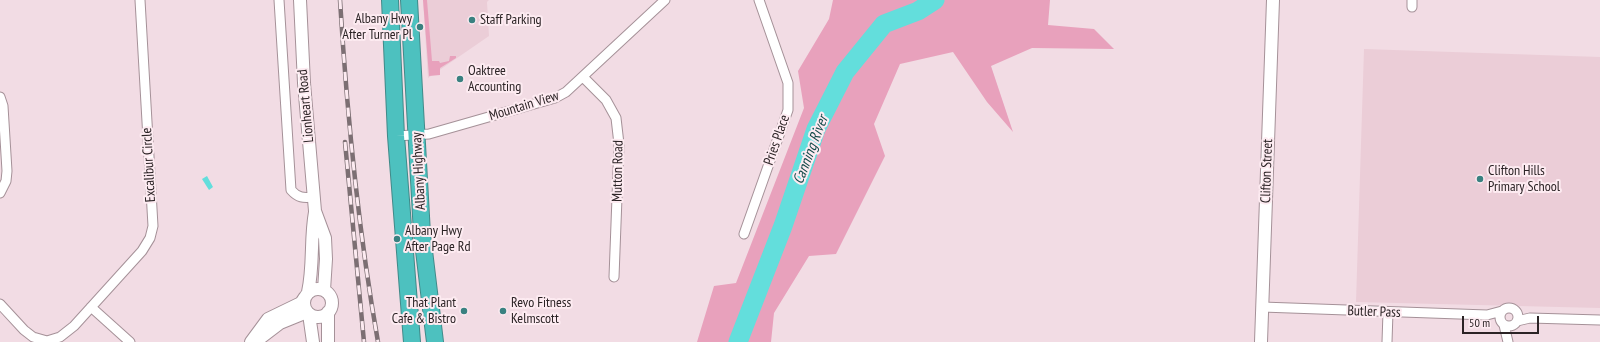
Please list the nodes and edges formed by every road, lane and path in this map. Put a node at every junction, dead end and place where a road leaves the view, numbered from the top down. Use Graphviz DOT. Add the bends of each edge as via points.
graph roads {
  1 [pos="140,0"];
  2 [pos="279,0"];
  3 [pos="300,0"];
  4 [pos="390,0"];
  5 [pos="409,0"];
  6 [pos="665,0"];
  7 [pos="759,0"];
  8 [pos="1273,0"];
  9 [pos="583,77"];
  10 [pos="0,97"];
  11 [pos="396,136"];
  12 [pos="416,136"];
  13 [pos="0,193"];
  14 [pos="314,197"];
  15 [pos="315,211"];
  16 [pos="744,234"];
  17 [pos="614,277"];
  18 [pos="324,290"];
  19 [pos="307,294"];
  20 [pos="0,304"];
  21 [pos="91,307"];
  22 [pos="1262,307"];
  23 [pos="1502,311"];
  24 [pos="328,312"];
  25 [pos="1388,312"];
  26 [pos="308,313"];
  27 [pos="1487,315"];
  28 [pos="1516,319"];
  29 [pos="1600,320"];
  30 [pos="1503,324"];
  31 [pos="1508,340"];
  32 [pos="130,342"];
  33 [pos="251,342"];
  34 [pos="255,342"];
  35 [pos="313,342"];
  36 [pos="328,342"];
  37 [pos="412,342"];
  38 [pos="435,342"];
  39 [pos="1261,342"];
  40 [pos="1388,342"];
  1 -- 21 [label="street, Excalibur Circle" via="153,230 145,247"];
  2 -- 14 [label="street" via="291,190 302,198"];
  3 -- 14 [label="main road, Lionheart Road"];
  4 -- 11 [label="highway, Albany Highway"];
  5 -- 12 [label="highway, Albany Highway"];
  6 -- 9 [label="street, Mountain View"];
  7 -- 16 [label="street, Pries Place" via="788,83 788,110"];
  8 -- 22 [label="main road, Clifton Street"];
  9 -- 12 [label="street, Mountain View" via="555,98"];
  9 -- 17 [label="street, Mutton Road" via="606,100 616,118 619,144"];
  10 -- 13 [label="street" via="3,106 7,171 6,181"];
  11 -- 12 [label="street, Mountain View"];
  11 -- 37 [label="highway, Albany Highway"];
  12 -- 38 [label="highway, Albany Highway" via="422,234"];
  14 -- 15 [label="main road, Lionheart Road"];
  15 -- 18 [label="main road, Lionheart Road" via="325,238"];
  15 -- 19 [label="main road, Lionheart Road" via="312,228 312,274"];
  18 -- 19 [label="main road" via="316,289"];
  18 -- 24 [label="main road" via="332,300"];
  19 -- 26 [label="main road" via="304,306"];
  19 -- 33 [label="main road" via="301,303 268,319"];
  20 -- 21 [label="street, Excalibur Circle" via="29,334 47,340 66,334"];
  21 -- 32 [label="street"];
  22 -- 25 [label="street, Butler Pass"];
  22 -- 39 [label="main road, Clifton Street"];
  23 -- 27 [label="street, Butler Pass"];
  23 -- 28 [label="street" via="1510,308"];
  23 -- 30 [label="street" via="1499,315"];
  24 -- 26 [label="main road" via="319,317"];
  24 -- 36 [label="main road"];
  25 -- 27 [label="street, Butler Pass"];
  25 -- 40 [label="street"];
  26 -- 34 [label="main road" via="280,323"];
  26 -- 35 [label="main road"];
  27 -- 30 [label="street, Butler Pass"];
  28 -- 29 [label="street"];
  28 -- 30 [label="street" via="1510,326"];
  28 -- 31 [label="street"];
  30 -- 31 [label="street"];
}
